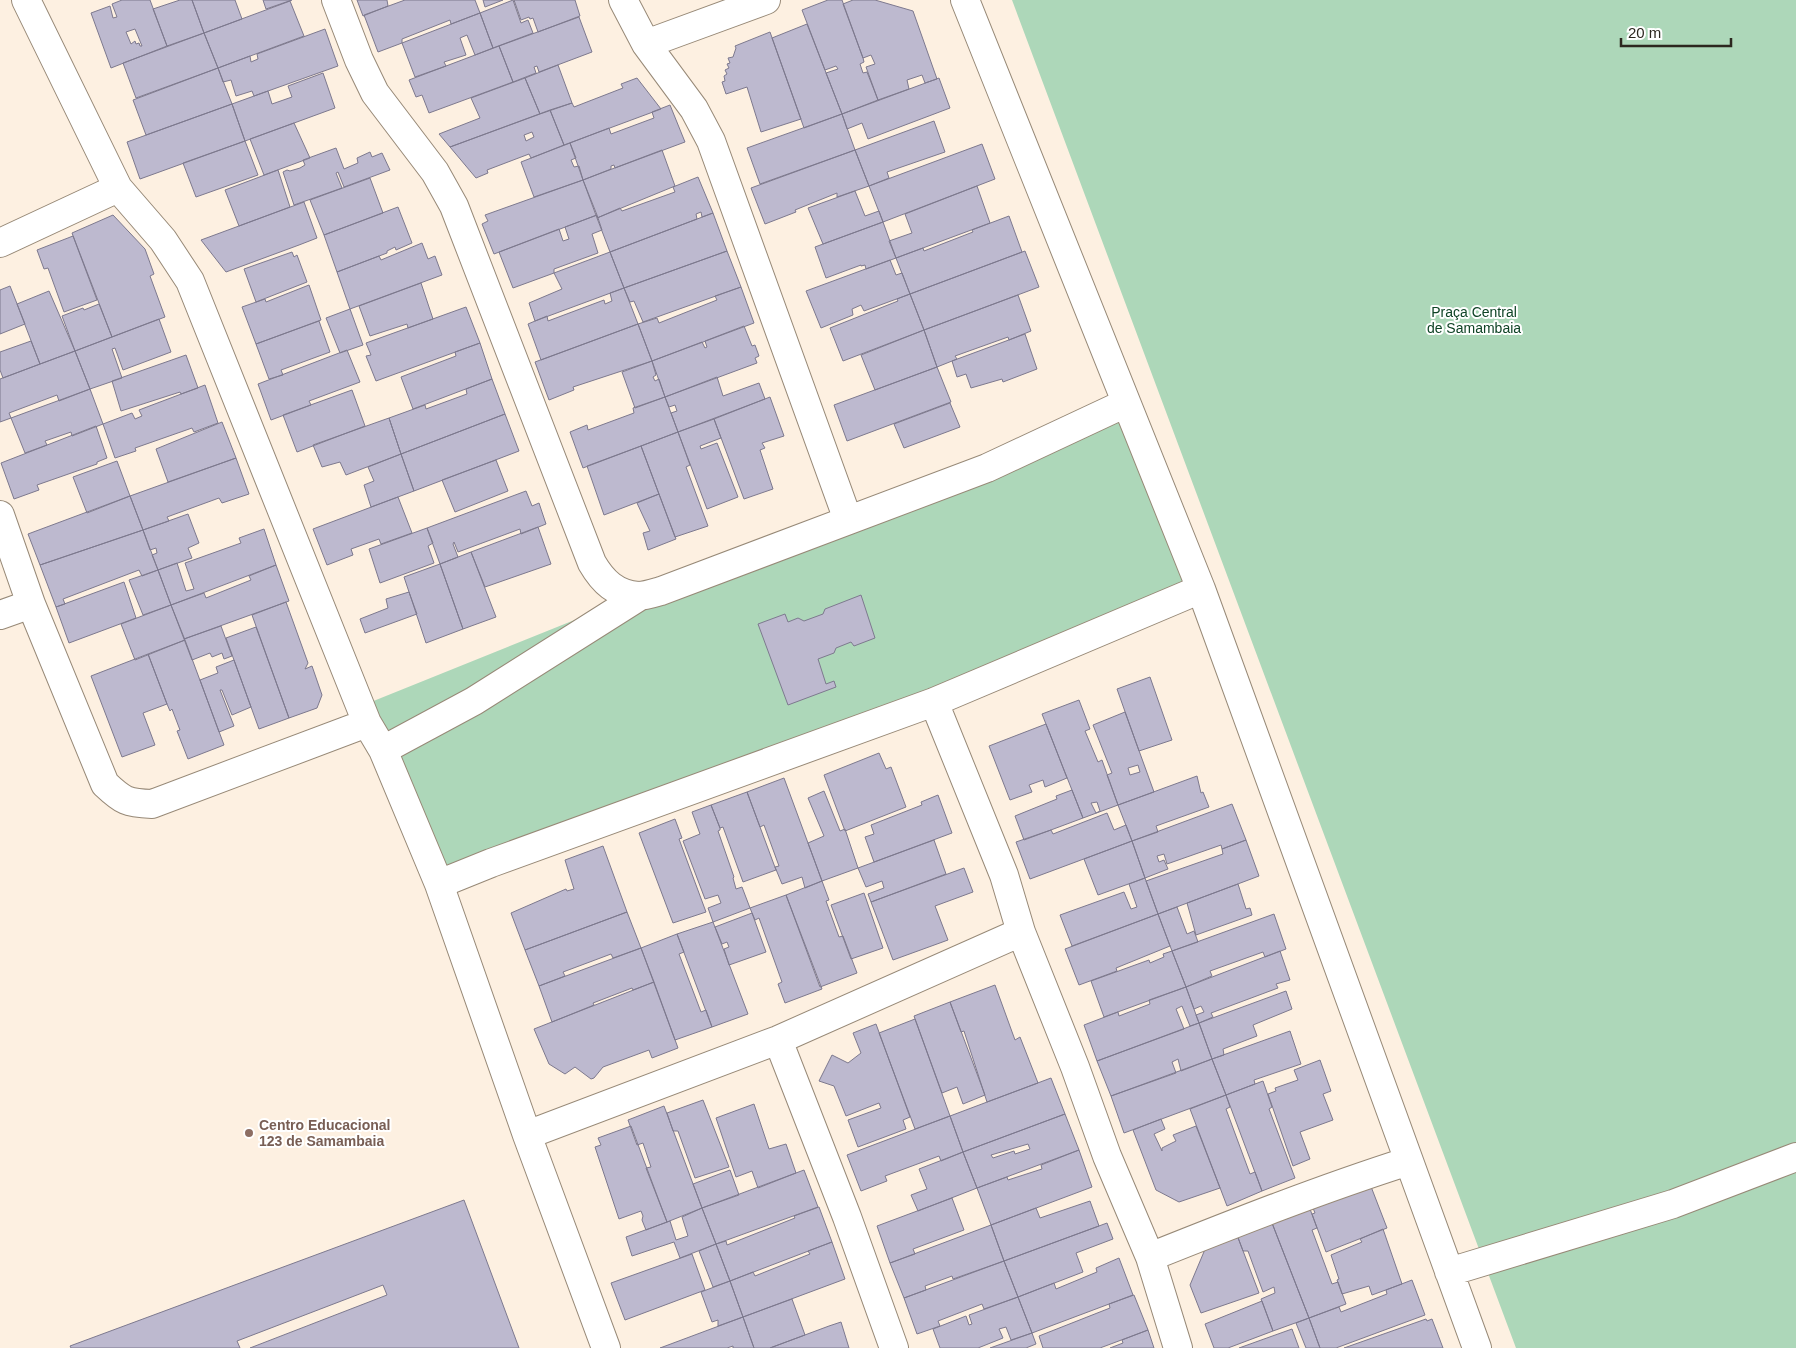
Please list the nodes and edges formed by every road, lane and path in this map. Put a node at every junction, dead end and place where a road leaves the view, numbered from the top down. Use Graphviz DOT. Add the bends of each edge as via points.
graph roads {
  1 [pos="26,0"];
  2 [pos="336,0"];
  3 [pos="623,0"];
  4 [pos="766,0"];
  5 [pos="965,0"];
  6 [pos="646,44"];
  7 [pos="118,188"];
  8 [pos="0,242"];
  9 [pos="1126,403"];
  10 [pos="0,516"];
  11 [pos="848,520"];
  12 [pos="1201,589"];
  13 [pos="640,596"];
  14 [pos="31,604"];
  15 [pos="0,615"];
  16 [pos="934,702"];
  17 [pos="367,723"];
  18 [pos="383,750"];
  19 [pos="439,884"];
  20 [pos="1021,932"];
  21 [pos="778,1040"];
  22 [pos="528,1135"];
  23 [pos="1796,1157"];
  24 [pos="1409,1161"];
  25 [pos="1150,1258"];
  26 [pos="1449,1272"];
  27 [pos="606,1348"];
  28 [pos="894,1348"];
  29 [pos="1178,1348"];
  30 [pos="1477,1348"];
  1 -- 7 [label="street"];
  2 -- 13 [label="street" via="375,93 435,172 454,206 592,564 602,579 619,591"];
  3 -- 6 [label="street"];
  4 -- 6 [label="street"];
  5 -- 9 [label="street"];
  6 -- 11 [label="street" via="694,109 711,141"];
  7 -- 8 [label="street"];
  7 -- 17 [label="street" via="163,240 190,281"];
  9 -- 11 [label="street" via="987,468"];
  9 -- 12 [label="street"];
  10 -- 14 [label="street"];
  11 -- 13 [label="street" via="661,592"];
  12 -- 16 [label="street"];
  12 -- 24 [label="street"];
  13 -- 18 [label="street" via="474,701"];
  14 -- 15 [label="street"];
  14 -- 17 [label="street" via="105,784 119,797 132,803 152,804"];
  16 -- 19 [label="street"];
  16 -- 20 [label="street" via="1004,875"];
  17 -- 18 [label="street"];
  18 -- 19 [label="street"];
  19 -- 22 [label="street"];
  20 -- 21 [label="street"];
  20 -- 25 [label="street"];
  21 -- 22 [label="street"];
  21 -- 28 [label="street" via="848,1217"];
  22 -- 27 [label="street"];
  23 -- 26 [label="street" via="1673,1204"];
  24 -- 25 [label="street" via="1343,1182"];
  24 -- 26 [label="street"];
  25 -- 29 [label="street"];
  26 -- 30 [label="street"];
}
